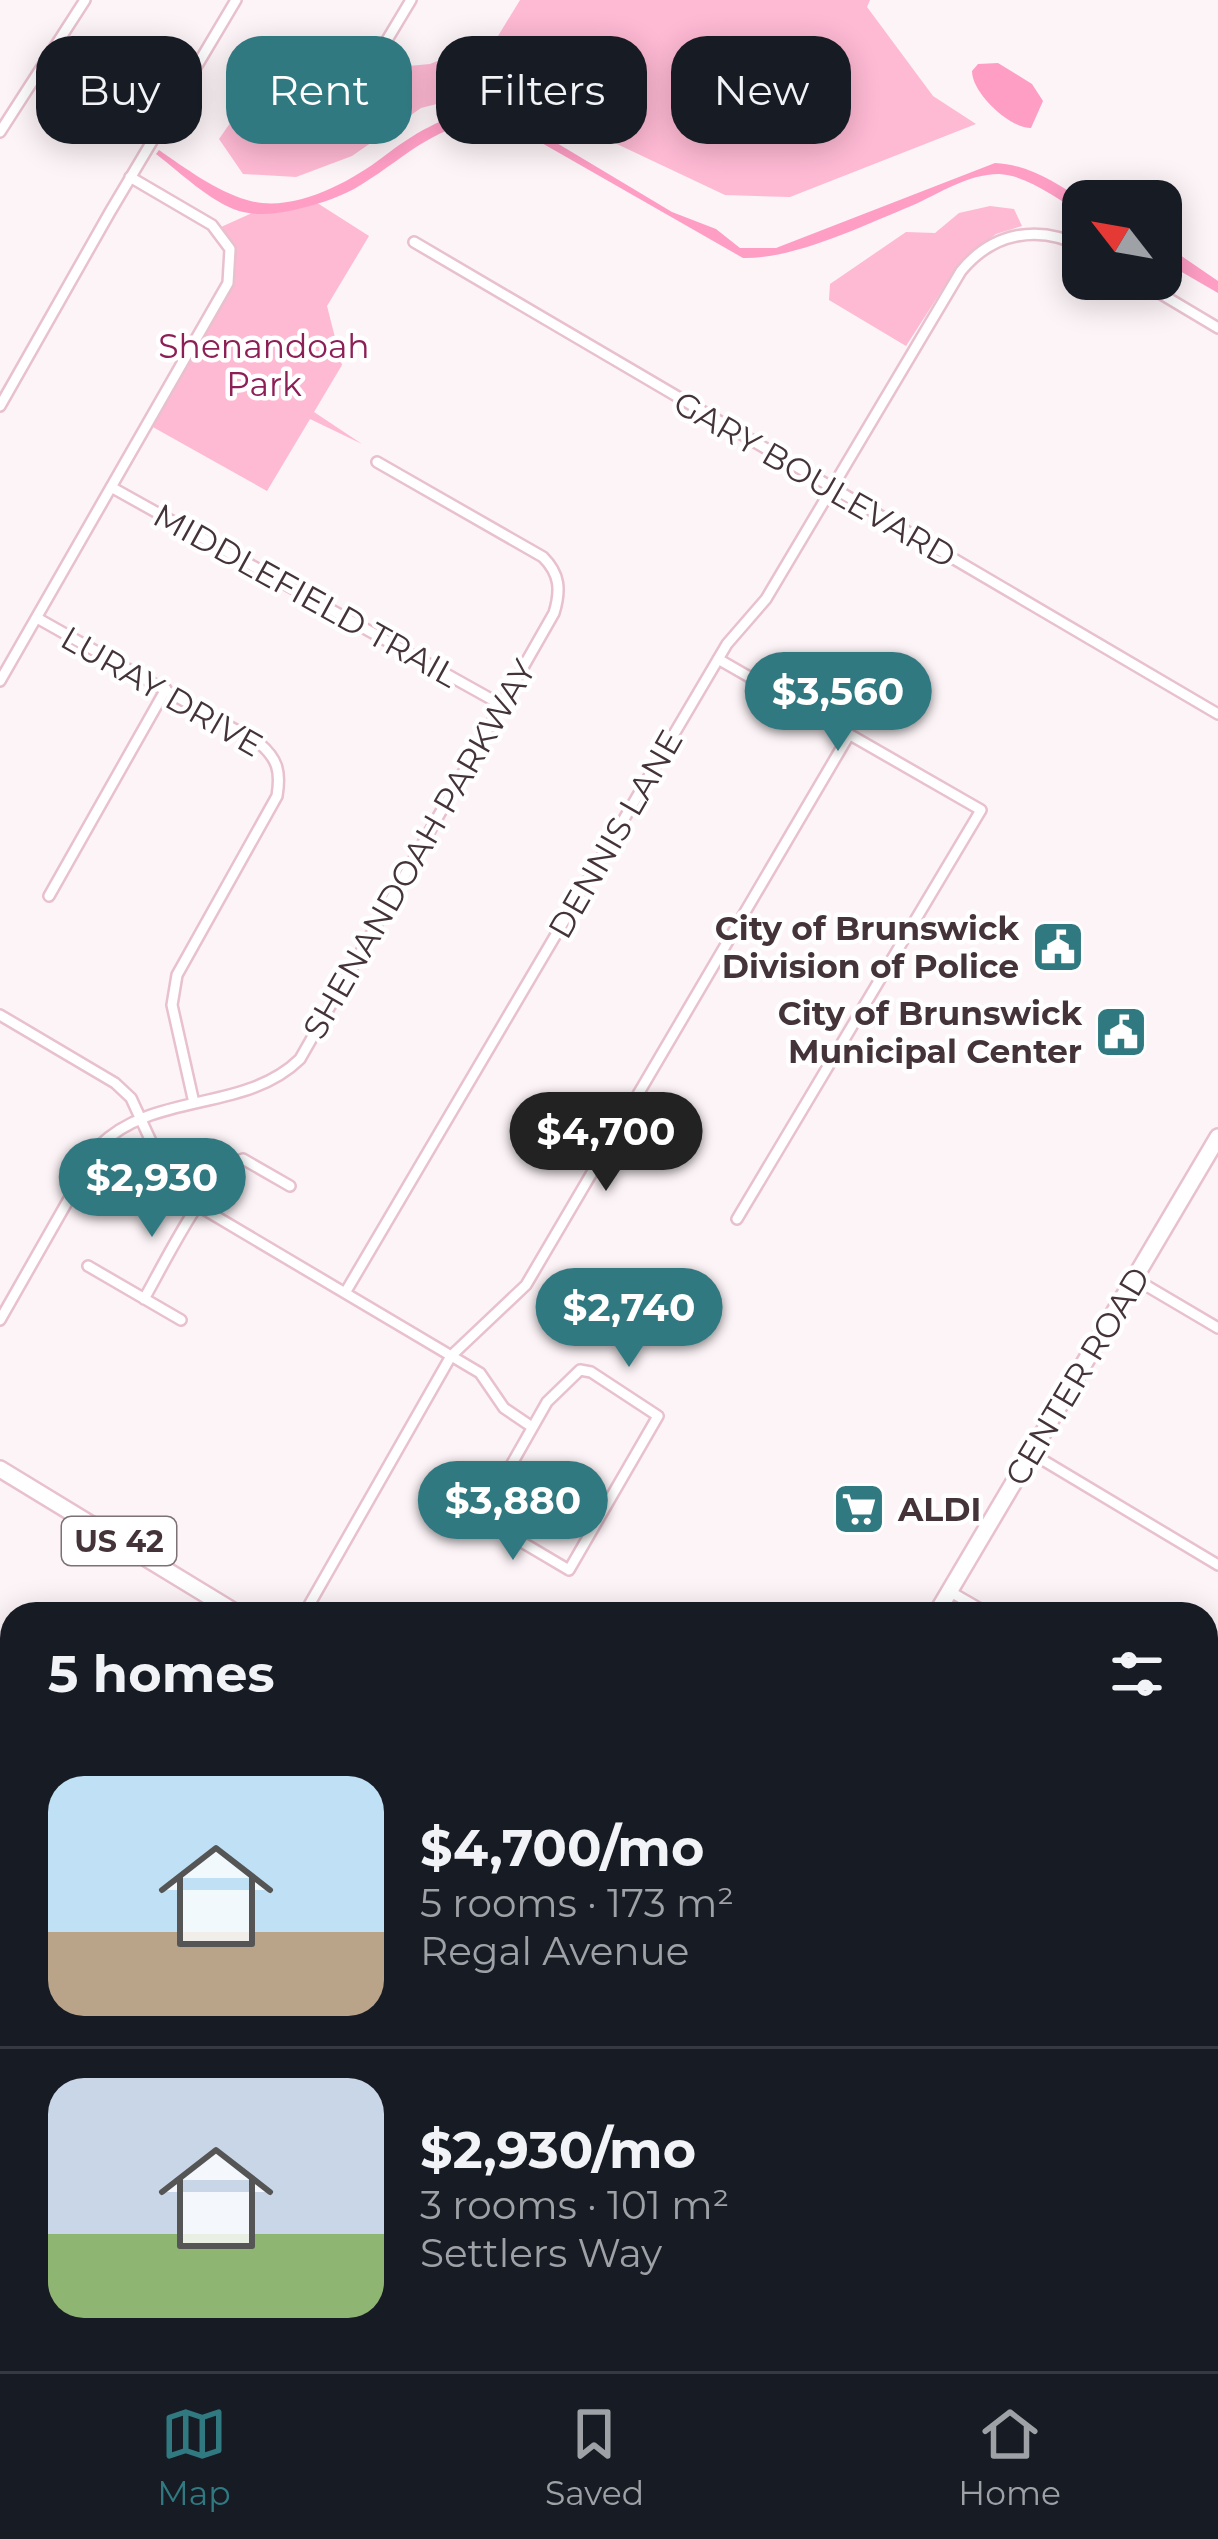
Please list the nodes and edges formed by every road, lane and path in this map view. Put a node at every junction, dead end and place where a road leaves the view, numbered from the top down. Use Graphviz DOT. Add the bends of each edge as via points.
graph roads {
  1 [pos="85,0"];
  2 [pos="236,0"];
  3 [pos="411,0"];
  4 [pos="389,36"];
  5 [pos="0,132"];
  6 [pos="130,177"];
  7 [pos="1062,237"];
  8 [pos="414,242"];
  9 [pos="1171,300"];
  10 [pos="1218,328"];
  11 [pos="0,406"];
  12 [pos="377,462"];
  13 [pos="111,487"];
  14 [pos="831,489"];
  15 [pos="37,618"];
  16 [pos="718,658"];
  17 [pos="0,681"];
  18 [pos="166,689"];
  19 [pos="500,704"];
  20 [pos="1218,714"];
  21 [pos="849,735"];
  22 [pos="49,896"];
  23 [pos="0,1016"];
  24 [pos="194,1103"];
  25 [pos="141,1117"];
  26 [pos="1218,1138"];
  27 [pos="290,1186"];
  28 [pos="199,1205"];
  29 [pos="736,1219"];
  30 [pos="88,1266"];
  31 [pos="1134,1278"];
  32 [pos="345,1293"];
  33 [pos="144,1298"];
  34 [pos="0,1320"];
  35 [pos="181,1320"];
  36 [pos="1218,1328"];
  37 [pos="452,1356"];
  38 [pos="532,1427"];
  39 [pos="1031,1454"];
  40 [pos="0,1468"];
  41 [pos="1218,1565"];
  42 [pos="950,1592"];
  43 [pos="214,1602"];
  44 [pos="311,1602"];
  45 [pos="944,1602"];
  46 [pos="967,1602"];
  1 -- 5 [label="street"];
  2 -- 6 [label="street"];
  3 -- 4 [label="street"];
  6 -- 11 [label="street"];
  6 -- 13 [label="street" via="212,225 230,249 228,284"];
  7 -- 14 [label="street, DENNIS LANE" via="1008,237 980,250"];
  8 -- 14 [label="street, GARY BOULEVARD"];
  9 -- 10 [label="street"];
  12 -- 19 [label="street, SHENANDOAH PARKWAY" via="543,556 558,581 554,613"];
  13 -- 15 [label="street"];
  13 -- 19 [label="street, MIDDLEFIELD TRAIL"];
  14 -- 16 [label="street, DENNIS LANE" via="766,599"];
  14 -- 20 [label="street, GARY BOULEVARD"];
  15 -- 17 [label="street"];
  15 -- 18 [label="street, LURAY DRIVE"];
  16 -- 21 [label="street"];
  16 -- 32 [label="street, DENNIS LANE"];
  18 -- 22 [label="street"];
  18 -- 24 [label="street, LURAY DRIVE" via="259,743 279,771 278,796 177,974 172,1006"];
  19 -- 24 [label="street, SHENANDOAH PARKWAY" via="300,1059 267,1085"];
  21 -- 29 [label="street" via="981,810"];
  21 -- 37 [label="street" via="526,1285"];
  23 -- 25 [label="street" via="115,1083"];
  24 -- 25 [label="street, SHENANDOAH PARKWAY"];
  25 -- 28 [label="street" via="161,1163"];
  25 -- 34 [label="street, SHENANDOAH PARKWAY" via="99,1146"];
  26 -- 31 [label="main road, CENTER ROAD"];
  27 -- 28 [label="street" via="238,1159"];
  28 -- 32 [label="street"];
  28 -- 33 [label="street"];
  30 -- 33 [label="street"];
  31 -- 36 [label="street"];
  31 -- 39 [label="main road, CENTER ROAD"];
  32 -- 37 [label="street"];
  33 -- 35 [label="street"];
  37 -- 38 [label="street"];
  37 -- 44 [label="street"];
  38 -- 38 [label="street" via="481,1518 569,1570 658,1417 580,1370"];
  39 -- 41 [label="street"];
  39 -- 42 [label="main road, CENTER ROAD"];
  40 -- 43 [label="main road, US 42"];
  42 -- 45 [label="main road, CENTER ROAD"];
  42 -- 46 [label="street"];
}
